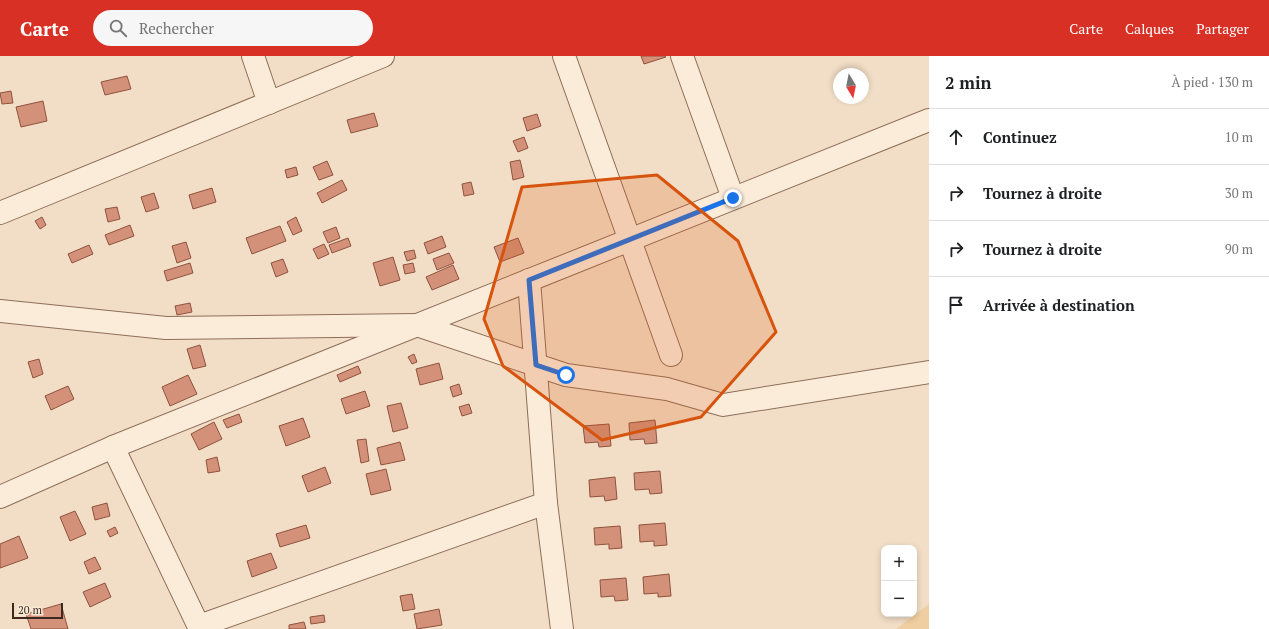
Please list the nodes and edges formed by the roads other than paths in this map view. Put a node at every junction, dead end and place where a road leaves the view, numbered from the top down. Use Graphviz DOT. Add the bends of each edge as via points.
graph roads {
  1 [pos="253,56"];
  2 [pos="383,56"];
  3 [pos="564,56"];
  4 [pos="682,56"];
  5 [pos="269,103"];
  6 [pos="929,120"];
  7 [pos="733,198"];
  8 [pos="0,213"];
  9 [pos="630,240"];
  10 [pos="529,280"];
  11 [pos="0,311"];
  12 [pos="417,325"];
  13 [pos="671,355"];
  14 [pos="536,365"];
  15 [pos="929,372"];
  16 [pos="113,447"];
  17 [pos="0,496"];
  18 [pos="546,503"];
  19 [pos="200,628"];
  20 [pos="562,629"];
  1 -- 5 [label="street"];
  2 -- 5 [label="street"];
  3 -- 9 [label="street"];
  4 -- 7 [label="street"];
  5 -- 8 [label="street"];
  6 -- 7 [label="street"];
  7 -- 9 [label="street"];
  9 -- 10 [label="street"];
  9 -- 13 [label="street"];
  10 -- 12 [label="street"];
  10 -- 14 [label="street"];
  11 -- 12 [label="street" via="166,328"];
  12 -- 14 [label="street"];
  12 -- 16 [label="street"];
  14 -- 15 [label="street" via="566,375 667,389 723,405"];
  14 -- 18 [label="street"];
  16 -- 17 [label="street"];
  16 -- 19 [label="street"];
  18 -- 19 [label="street"];
  18 -- 20 [label="street"];
}
